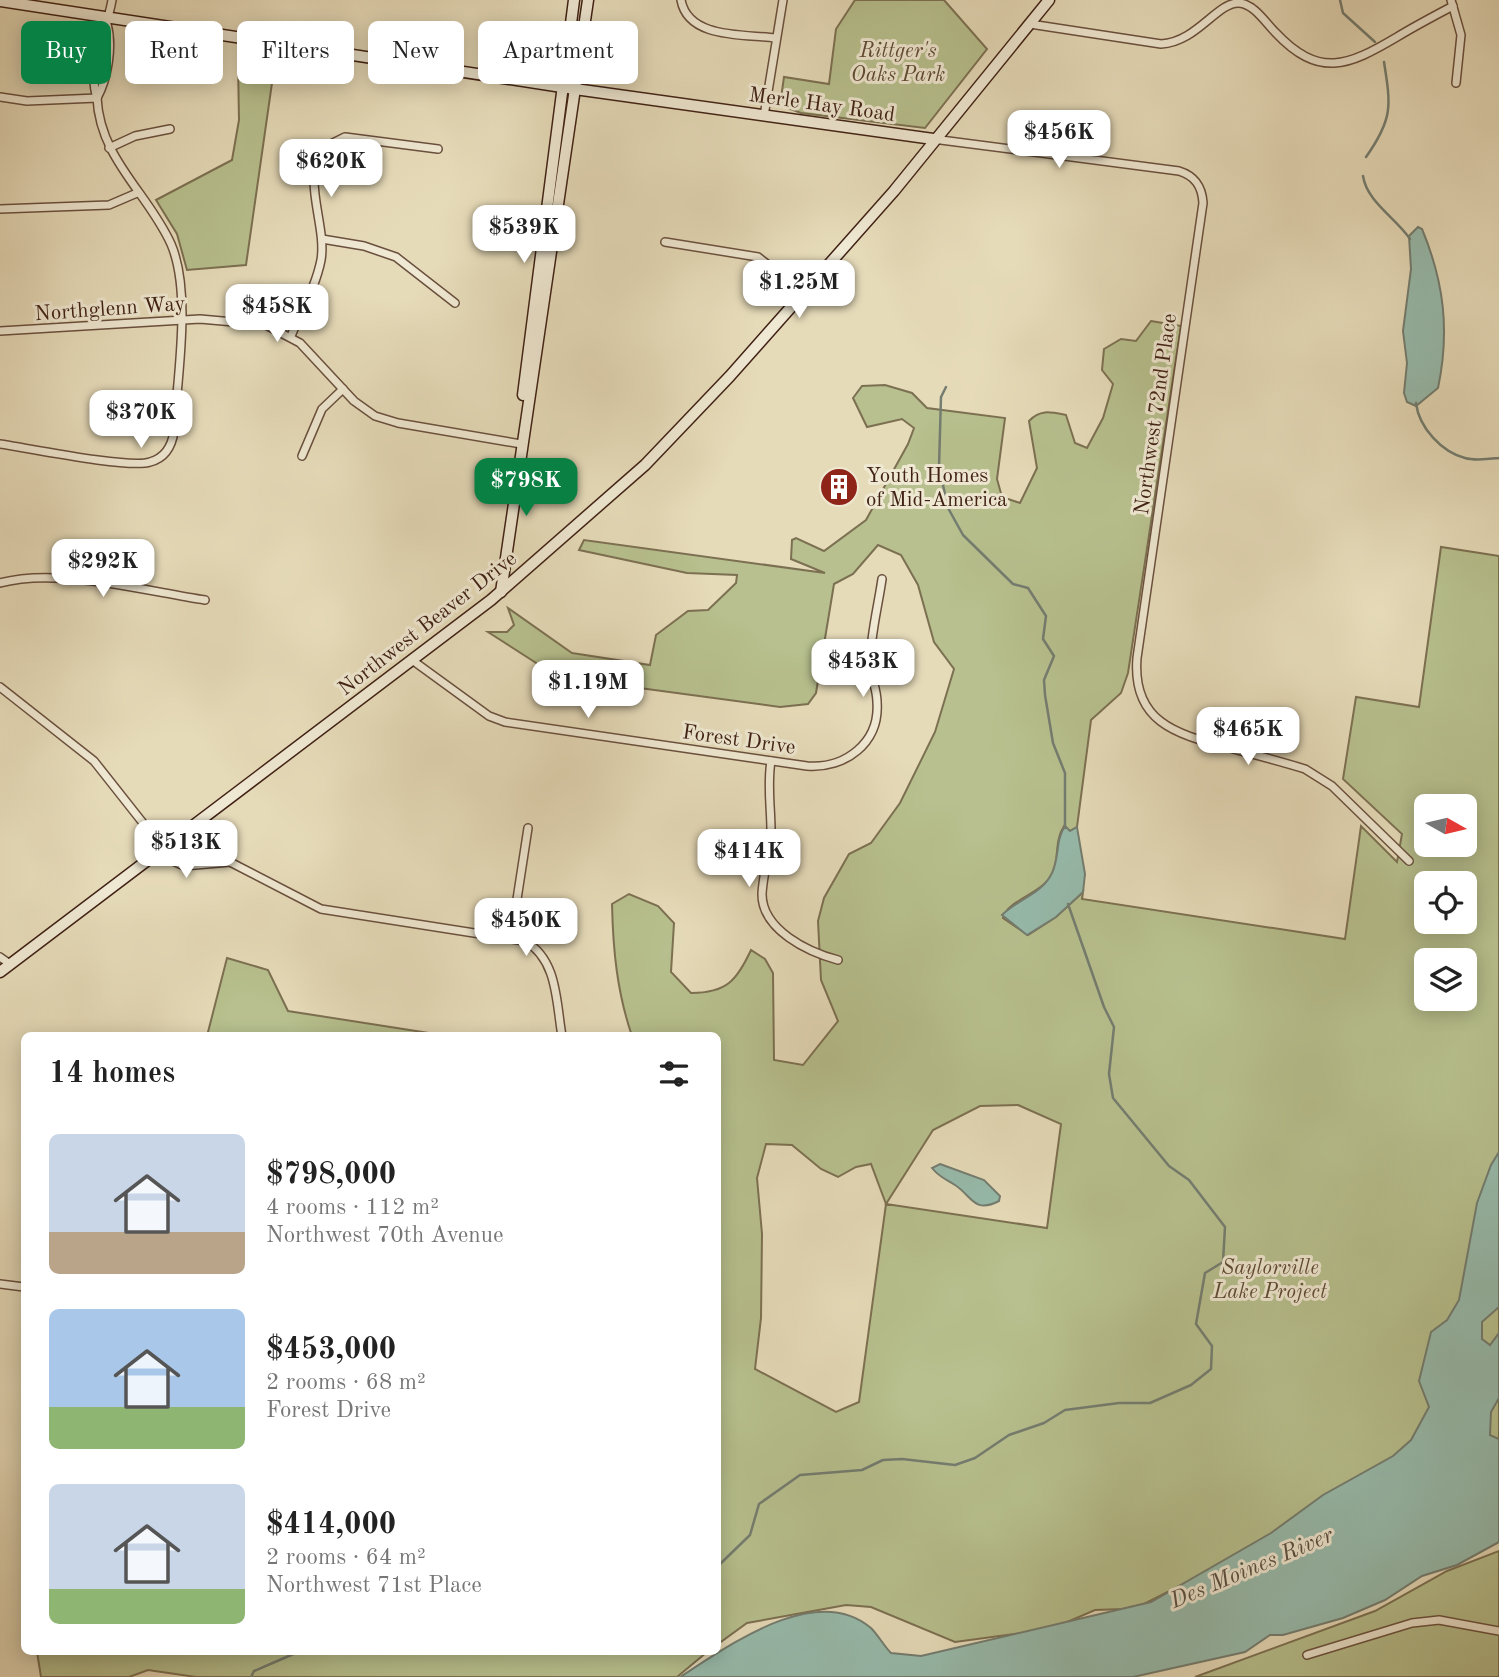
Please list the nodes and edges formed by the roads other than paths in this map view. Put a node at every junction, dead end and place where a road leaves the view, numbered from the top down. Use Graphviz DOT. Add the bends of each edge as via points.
graph roads {
  1 [pos="112,0"];
  2 [pos="574,0"];
  3 [pos="587,0"];
  4 [pos="681,0"];
  5 [pos="783,0"];
  6 [pos="1049,0"];
  7 [pos="0,1"];
  8 [pos="1452,3"];
  9 [pos="108,20"];
  10 [pos="1030,24"];
  11 [pos="775,38"];
  12 [pos="1456,83"];
  13 [pos="561,87"];
  14 [pos="575,89"];
  15 [pos="0,97"];
  16 [pos="97,99"];
  17 [pos="764,116"];
  18 [pos="170,129"];
  19 [pos="933,139"];
  20 [pos="109,148"];
  21 [pos="438,149"];
  22 [pos="137,193"];
  23 [pos="0,209"];
  24 [pos="322,239"];
  25 [pos="665,242"];
  26 [pos="803,292"];
  27 [pos="454,303"];
  28 [pos="180,321"];
  29 [pos="0,331"];
  30 [pos="291,336"];
  31 [pos="343,390"];
  32 [pos="0,444"];
  33 [pos="521,444"];
  34 [pos="302,456"];
  35 [pos="882,579"];
  36 [pos="0,583"];
  37 [pos="500,592"];
  38 [pos="205,600"];
  39 [pos="412,660"];
  40 [pos="0,687"];
  41 [pos="771,761"];
  42 [pos="527,828"];
  43 [pos="163,849"];
  44 [pos="1409,861"];
  45 [pos="511,938"];
  46 [pos="0,957"];
  47 [pos="838,960"];
  48 [pos="10,964"];
  49 [pos="0,972"];
  50 [pos="561,1032"];
  51 [pos="0,1284"];
  52 [pos="21,1287"];
  53 [pos="1499,1631"];
  54 [pos="1307,1655"];
  1 -- 9 [label="street"];
  2 -- 13 [label="main road"];
  3 -- 14 [label="main road"];
  4 -- 11 [label="street" via="688,19 700,27"];
  5 -- 11 [label="street"];
  6 -- 10 [label="main road, Northwest Beaver Drive"];
  7 -- 9 [label="main road, Merle Hay Road"];
  8 -- 10 [label="street" via="1364,57 1333,64 1300,55 1255,10 1241,3 1224,7 1196,32 1174,43"];
  8 -- 12 [label="street" via="1461,36"];
  9 -- 13 [label="main road, Merle Hay Road"];
  9 -- 16 [label="street" via="100,34 93,86"];
  10 -- 19 [label="main road, Northwest Beaver Drive" via="960,113"];
  11 -- 17 [label="street"];
  13 -- 14 [label="main road, Merle Hay Road"];
  13 -- 33 [label="main road" via="520,420"];
  14 -- 17 [label="main road, Merle Hay Road"];
  14 -- 33 [label="main road"];
  15 -- 16 [label="street"];
  16 -- 20 [label="street"];
  17 -- 19 [label="main road, Merle Hay Road"];
  18 -- 20 [label="street" via="135,136"];
  19 -- 26 [label="main road, Northwest Beaver Drive" via="894,191"];
  19 -- 44 [label="street, Northwest 72nd Place" via="1180,171 1194,178 1203,203 1137,658 1142,698 1165,726 1191,738 1305,769 1332,786"];
  20 -- 22 [label="street"];
  21 -- 24 [label="street" via="354,137 329,143 318,155 314,171"];
  22 -- 23 [label="street" via="109,205"];
  22 -- 28 [label="street" via="175,256"];
  24 -- 27 [label="street" via="396,257"];
  24 -- 30 [label="street" via="319,270"];
  25 -- 26 [label="street" via="758,257"];
  26 -- 37 [label="main road, Northwest Beaver Drive" via="645,465"];
  28 -- 29 [label="street, Northglenn Way"];
  28 -- 30 [label="street, Northglenn Way" via="239,320"];
  28 -- 32 [label="street" via="174,430 170,447 159,458 134,464"];
  30 -- 31 [label="street, Northglenn Way"];
  31 -- 33 [label="street, Northglenn Way" via="364,409 386,420"];
  31 -- 34 [label="street" via="323,409"];
  33 -- 37 [label="main road"];
  35 -- 41 [label="street, Forest Drive" via="871,655 878,704 871,734 849,757 829,766"];
  36 -- 38 [label="street" via="38,577 64,579"];
  37 -- 39 [label="main road, Northwest Beaver Drive"];
  39 -- 41 [label="street, Forest Drive" via="505,723"];
  39 -- 43 [label="main road, Northwest Beaver Drive"];
  40 -- 43 [label="street" via="82,748"];
  41 -- 47 [label="street" via="767,792 771,829 762,896 766,916 808,950"];
  42 -- 45 [label="street"];
  43 -- 45 [label="street" via="184,866 222,861 238,865 321,909"];
  43 -- 48 [label="main road, Northwest Beaver Drive"];
  45 -- 50 [label="street" via="532,945 546,960"];
  46 -- 48 [label="street"];
  48 -- 49 [label="main road, Northwest Beaver Drive"];
  51 -- 52 [label="street"];
  53 -- 54 [label="street" via="1439,1619"];
}
